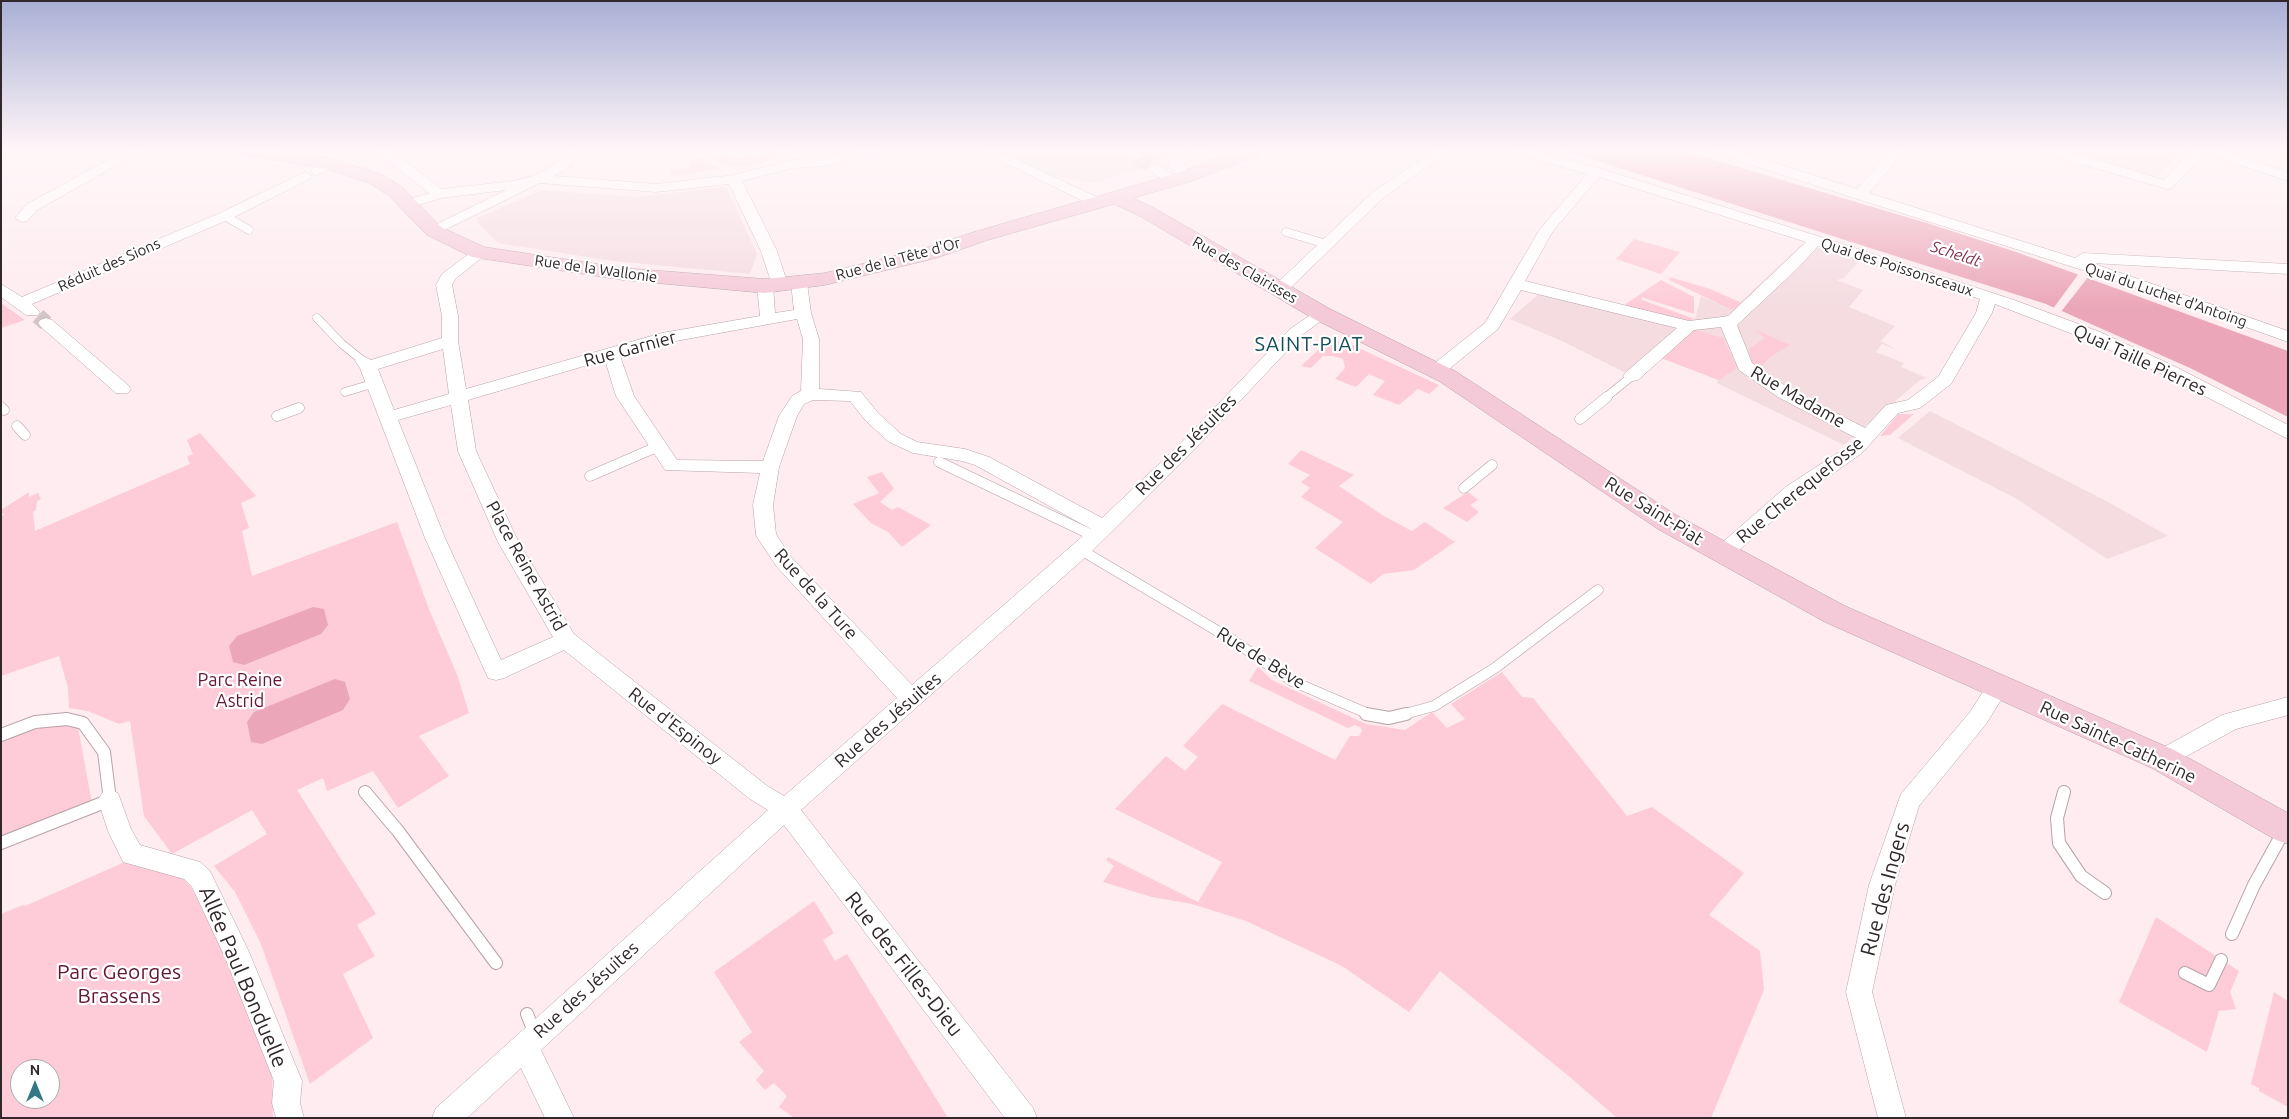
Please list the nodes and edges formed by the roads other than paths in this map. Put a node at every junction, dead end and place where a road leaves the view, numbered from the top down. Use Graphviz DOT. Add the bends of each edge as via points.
graph roads {
  1 [pos="41,202"];
  2 [pos="252,202"];
  3 [pos="414,202"];
  4 [pos="493,202"];
  5 [pos="746,202"];
  6 [pos="1098,202"];
  7 [pos="1114,202"];
  8 [pos="1370,202"];
  9 [pos="1570,202"];
  10 [pos="1694,202"];
  11 [pos="1882,202"];
  12 [pos="409,204"];
  13 [pos="224,216"];
  14 [pos="22,218"];
  15 [pos="439,228"];
  16 [pos="249,230"];
  17 [pos="1286,232"];
  18 [pos="1816,240"];
  19 [pos="1326,244"];
  20 [pos="479,252"];
  21 [pos="2044,253"];
  22 [pos="2288,269"];
  23 [pos="781,284"];
  24 [pos="1517,284"];
  25 [pos="1,289"];
  26 [pos="1279,290"];
  27 [pos="1988,297"];
  28 [pos="22,304"];
  29 [pos="803,313"];
  30 [pos="1322,314"];
  31 [pos="317,318"];
  32 [pos="768,320"];
  33 [pos="1727,321"];
  34 [pos="1690,326"];
  35 [pos="2288,338"];
  36 [pos="450,341"];
  37 [pos="611,354"];
  38 [pos="368,370"];
  39 [pos="1437,370"];
  40 [pos="1632,376"];
  41 [pos="122,389"];
  42 [pos="345,392"];
  43 [pos="810,394"];
  44 [pos="460,397"];
  45 [pos="299,408"];
  46 [pos="277,416"];
  47 [pos="388,416"];
  48 [pos="1580,419"];
  49 [pos="18,426"];
  50 [pos="2288,433"];
  51 [pos="25,436"];
  52 [pos="1867,436"];
  53 [pos="659,446"];
  54 [pos="939,462"];
  55 [pos="1492,465"];
  56 [pos="770,467"];
  57 [pos="590,476"];
  58 [pos="1464,488"];
  59 [pos="1093,538"];
  60 [pos="1723,553"];
  61 [pos="1598,590"];
  62 [pos="566,640"];
  63 [pos="1998,687"];
  64 [pos="914,697"];
  65 [pos="2288,706"];
  66 [pos="1,735"];
  67 [pos="2163,759"];
  68 [pos="365,792"];
  69 [pos="2064,792"];
  70 [pos="110,800"];
  71 [pos="786,809"];
  72 [pos="2286,829"];
  73 [pos="1,843"];
  74 [pos="2105,893"];
  75 [pos="2232,934"];
  76 [pos="2221,960"];
  77 [pos="496,963"];
  78 [pos="2185,973"];
  79 [pos="529,1032"];
  80 [pos="290,1118"];
  81 [pos="446,1118"];
  82 [pos="560,1118"];
  83 [pos="1023,1118"];
  84 [pos="1892,1118"];
  1 -- 14 [label="street"];
  2 -- 13 [label="street, Réduit des Sions"];
  3 -- 12 [label="street"];
  4 -- 15 [label="street"];
  5 -- 23 [label="street" via="770,251"];
  6 -- 23 [label="street, Rue de la Tête d'Or" via="930,254"];
  7 -- 26 [label="street, Rue des Clairisses" via="1147,212"];
  8 -- 19 [label="street"];
  9 -- 24 [label="street" via="1547,229"];
  10 -- 18 [label="street, Quai des Poissonsceaux"];
  11 -- 21 [label="street"];
  12 -- 15 [label="street, Rue de la Wallonie"];
  13 -- 16 [label="lane"];
  13 -- 28 [label="street, Réduit des Sions"];
  15 -- 20 [label="street, Rue de la Wallonie" via="451,241"];
  17 -- 19 [label="lane"];
  18 -- 27 [label="street, Quai des Poissonsceaux"];
  18 -- 33 [label="street" via="1733,321"];
  19 -- 26 [label="street"];
  20 -- 23 [label="street, Rue de la Wallonie" via="623,274"];
  20 -- 36 [label="street, Place Reine Astrid" via="445,281"];
  21 -- 22 [label="street"];
  21 -- 35 [label="street, Quai du Luchet d'Antoing"];
  23 -- 29 [label="street"];
  23 -- 32 [label="street"];
  24 -- 34 [label="street"];
  24 -- 39 [label="street" via="1492,326"];
  25 -- 28 [label="street"];
  26 -- 30 [label="street, Rue des Clairisses"];
  27 -- 50 [label="street, Quai Taille Pierres" via="2094,336 2170,371"];
  27 -- 52 [label="street, Rue Cherequefosse" via="1984,313 1945,380 1914,404 1892,409"];
  28 -- 41 [label="street"];
  29 -- 32 [label="street, Rue Garnier"];
  29 -- 43 [label="street" via="811,340"];
  30 -- 39 [label="street, Rue Saint-Piat"];
  30 -- 59 [label="street, Rue des Jésuites" via="1296,332 1184,450"];
  31 -- 38 [label="lane"];
  32 -- 37 [label="street, Rue Garnier" via="668,337"];
  33 -- 34 [label="street"];
  33 -- 52 [label="street, Rue Madame" via="1745,366 1784,393"];
  34 -- 40 [label="street"];
  36 -- 38 [label="street"];
  36 -- 44 [label="street, Place Reine Astrid"];
  37 -- 44 [label="street, Rue Garnier"];
  37 -- 53 [label="street" via="625,396"];
  38 -- 42 [label="lane"];
  38 -- 47 [label="street, Place Reine Astrid"];
  39 -- 60 [label="street, Rue Saint-Piat" via="1667,522"];
  40 -- 48 [label="lane"];
  43 -- 56 [label="street, Rue de la Ture" via="798,400 788,416"];
  43 -- 59 [label="street" via="855,396 895,438 913,447 964,455 982,462"];
  44 -- 47 [label="street"];
  44 -- 62 [label="street, Place Reine Astrid" via="467,451 508,542"];
  45 -- 46 [label="lane"];
  47 -- 62 [label="street, Place Reine Astrid" via="434,538 496,672"];
  49 -- 51 [label="lane"];
  52 -- 60 [label="street, Rue Cherequefosse" via="1856,449 1794,491"];
  53 -- 56 [label="street" via="672,466"];
  53 -- 57 [label="lane"];
  54 -- 59 [label="lane, Rue de Bève"];
  55 -- 58 [label="lane"];
  56 -- 64 [label="street, Rue de la Ture" via="764,506 766,535 784,562 905,692"];
  59 -- 61 [label="lane, Rue de Bève" via="1292,681 1367,714 1390,718 1434,706 1495,668"];
  59 -- 64 [label="street, Rue des Jésuites"];
  60 -- 63 [label="street, Rue Saint-Piat" via="1835,614"];
  62 -- 71 [label="street, Rue d'Espinoy" via="758,792"];
  63 -- 67 [label="street, Rue Sainte-Catherine" via="2088,732"];
  63 -- 84 [label="street, Rue des Ingers" via="1978,718 1909,801 1882,886 1858,992"];
  64 -- 71 [label="street, Rue des Jésuites"];
  65 -- 67 [label="street" via="2230,721"];
  66 -- 70 [label="lane, Allée Paul Bonduelle" via="35,722 67,719 83,723 104,752"];
  67 -- 72 [label="street, Rue Sainte-Catherine"];
  68 -- 77 [label="lane"];
  69 -- 74 [label="lane" via="2058,818 2059,843 2081,876"];
  70 -- 73 [label="lane"];
  70 -- 80 [label="street, Allée Paul Bonduelle" via="132,854 191,870 201,880 236,952 288,1081 286,1103"];
  71 -- 79 [label="street, Rue des Jésuites"];
  71 -- 83 [label="street, Rue des Filles-Dieu"];
  72 -- 75 [label="lane"];
  76 -- 78 [label="lane" via="2209,985"];
  79 -- 81 [label="street, Rue des Jésuites"];
  79 -- 82 [label="street"];
}
